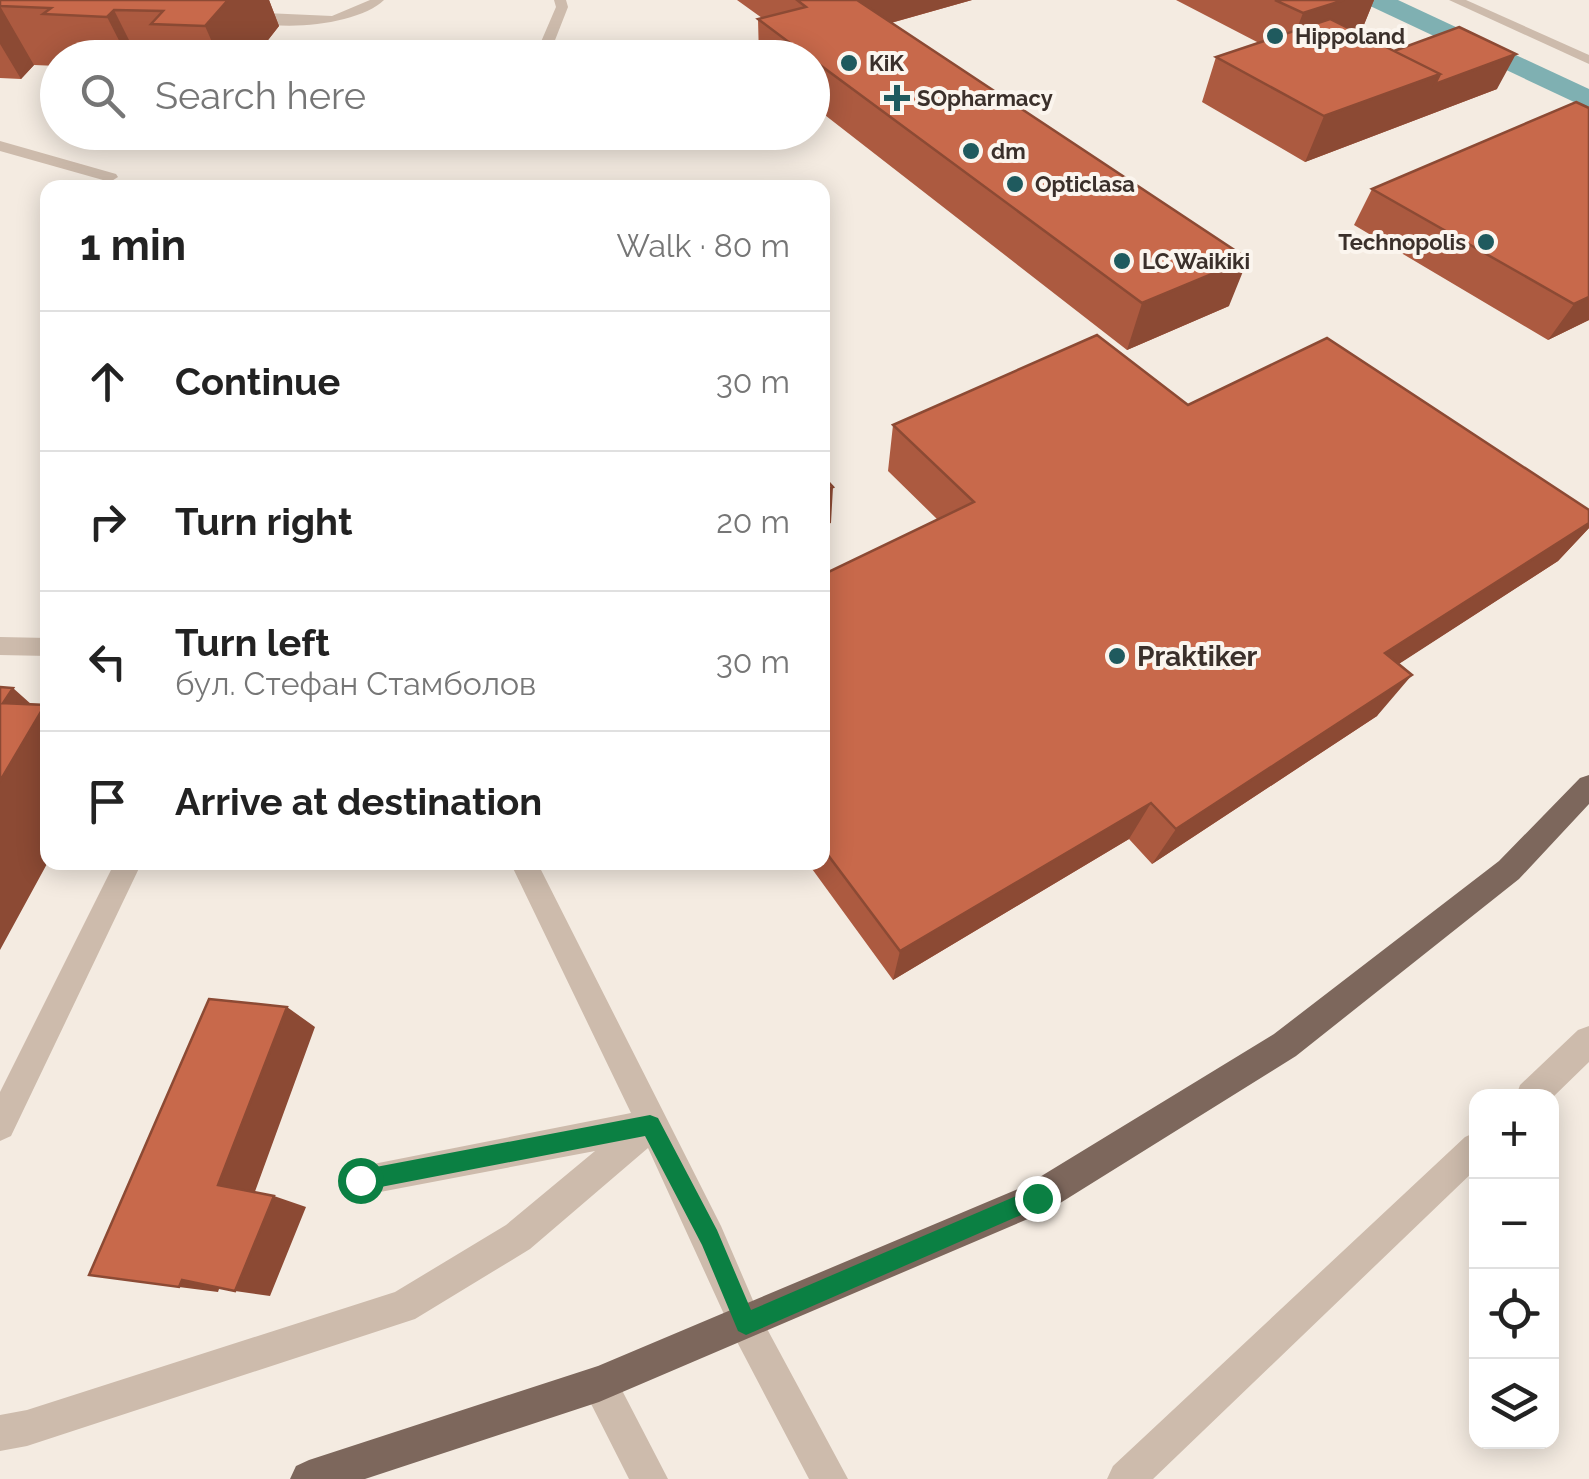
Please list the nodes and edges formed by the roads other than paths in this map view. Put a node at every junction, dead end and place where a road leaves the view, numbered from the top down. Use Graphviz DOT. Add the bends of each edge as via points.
graph roads {
  1 [pos="378,0"];
  2 [pos="560,0"];
  3 [pos="1455,0"];
  4 [pos="234,16"];
  5 [pos="548,40"];
  6 [pos="1589,60"];
  7 [pos="0,146"];
  8 [pos="110,177"];
  9 [pos="0,646"];
  10 [pos="40,647"];
  11 [pos="1589,786"];
  12 [pos="125,870"];
  13 [pos="527,870"];
  14 [pos="1589,1041"];
  15 [pos="1538,1089"];
  16 [pos="0,1125"];
  17 [pos="650,1125"];
  18 [pos="1469,1155"];
  19 [pos="360,1180"];
  20 [pos="746,1324"];
  21 [pos="600,1384"];
  22 [pos="0,1433"];
  23 [pos="309,1479"];
  24 [pos="649,1479"];
  25 [pos="830,1479"];
  26 [pos="1126,1479"];
  1 -- 4 [label="street" via="344,18"];
  2 -- 5 [label="street"];
  3 -- 6 [label="street"];
  7 -- 8 [label="street"];
  9 -- 10 [label="street"];
  11 -- 20 [label="main road" via="1508,870 1284,1045 1037,1198"];
  12 -- 16 [label="street"];
  13 -- 17 [label="street"];
  14 -- 15 [label="street"];
  17 -- 19 [label="street"];
  17 -- 20 [label="street"];
  17 -- 22 [label="street" via="518,1237 403,1307"];
  18 -- 26 [label="street"];
  20 -- 21 [label="main road"];
  20 -- 25 [label="street"];
  21 -- 23 [label="main road"];
  21 -- 24 [label="street"];
}
